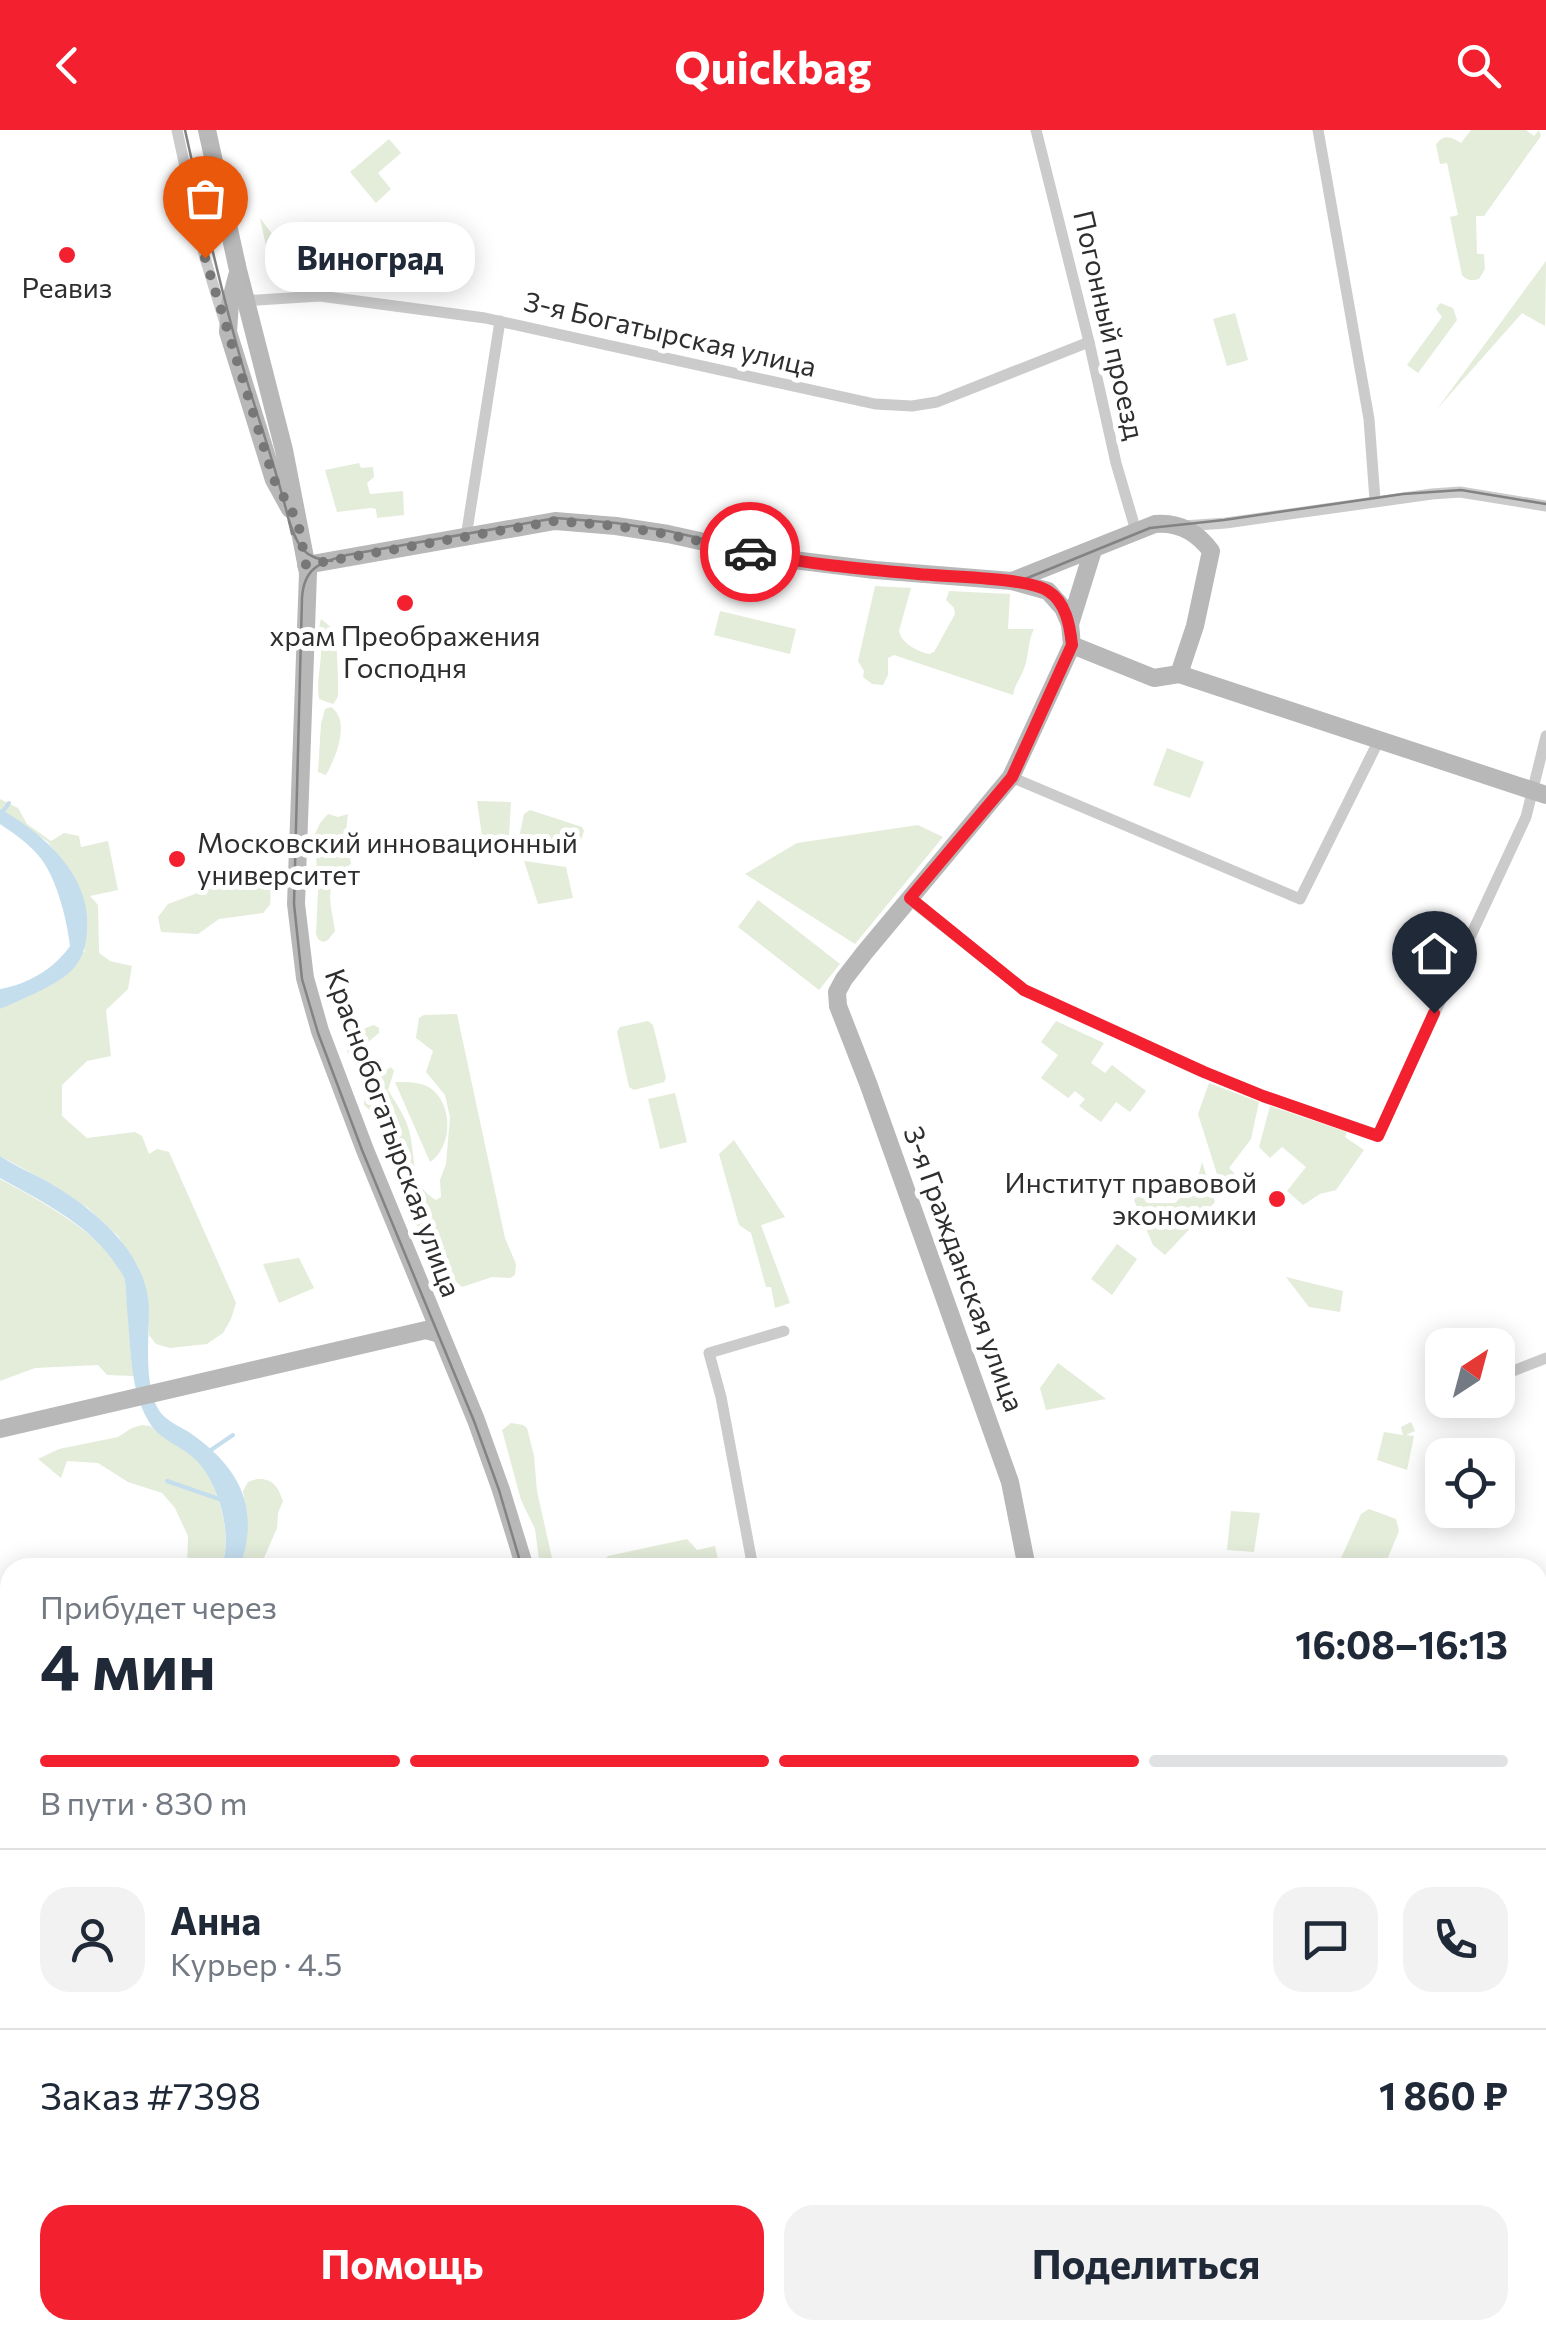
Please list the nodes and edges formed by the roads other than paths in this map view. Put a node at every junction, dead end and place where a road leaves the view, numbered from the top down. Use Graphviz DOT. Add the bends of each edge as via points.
graph roads {
  1 [pos="177,130"];
  2 [pos="208,130"];
  3 [pos="1036,130"];
  4 [pos="1318,130"];
  5 [pos="238,302"];
  6 [pos="500,321"];
  7 [pos="228,332"];
  8 [pos="1088,342"];
  9 [pos="1376,500"];
  10 [pos="1546,506"];
  11 [pos="298,522"];
  12 [pos="1226,522"];
  13 [pos="1179,525"];
  14 [pos="1136,531"];
  15 [pos="466,537"];
  16 [pos="1093,550"];
  17 [pos="1212,551"];
  18 [pos="306,565"];
  19 [pos="1012,581"];
  20 [pos="1070,624"];
  21 [pos="1072,645"];
  22 [pos="1178,674"];
  23 [pos="1546,736"];
  24 [pos="1380,740"];
  25 [pos="1012,777"];
  26 [pos="1539,792"];
  27 [pos="910,898"];
  28 [pos="425,1300"];
  29 [pos="784,1332"];
  30 [pos="440,1334"];
  31 [pos="379,1341"];
  32 [pos="1546,1358"];
  33 [pos="1515,1370"];
  34 [pos="0,1428"];
  35 [pos="522,1558"];
  36 [pos="751,1558"];
  37 [pos="1026,1558"];
  1 -- 7 [label="street"];
  2 -- 5 [label="street, Краснобогатырская улица" via="238,270"];
  3 -- 8 [label="street, Погонный проезд"];
  4 -- 9 [label="street" via="1370,419"];
  5 -- 6 [label="street, 3-я Богатырская улица" via="320,296"];
  5 -- 7 [label="street, Краснобогатырская улица"];
  5 -- 11 [label="street, Краснобогатырская улица" via="284,450"];
  6 -- 8 [label="street, 3-я Богатырская улица" via="846,400 912,406"];
  6 -- 15 [label="street"];
  7 -- 11 [label="street, Краснобогатырская улица" via="274,480"];
  8 -- 14 [label="street, Погонный проезд"];
  9 -- 10 [label="street" via="1460,492"];
  9 -- 12 [label="street"];
  11 -- 18 [label="street, Краснобогатырская улица"];
  12 -- 13 [label="street"];
  12 -- 17 [label="street"];
  13 -- 14 [label="street"];
  13 -- 17 [label="street"];
  14 -- 16 [label="street"];
  15 -- 18 [label="street"];
  15 -- 19 [label="street" via="555,521 666,534 777,558"];
  16 -- 19 [label="street"];
  16 -- 20 [label="street"];
  17 -- 22 [label="street"];
  18 -- 28 [label="street, Краснобогатырская улица" via="296,904 302,964 320,1031"];
  19 -- 20 [label="street" via="1048,591"];
  20 -- 21 [label="street"];
  21 -- 22 [label="street" via="1154,678"];
  21 -- 25 [label="street"];
  22 -- 24 [label="street"];
  23 -- 26 [label="street"];
  24 -- 25 [label="street" via="1300,899"];
  24 -- 26 [label="street"];
  25 -- 27 [label="street"];
  26 -- 27 [label="street" via="1378,1136 1204,1072 1024,990"];
  27 -- 37 [label="street, 3-я Гражданская улица" via="844,979 838,1006 1010,1482"];
  28 -- 30 [label="street, Краснобогатырская улица"];
  28 -- 31 [label="street" via="409,1327"];
  29 -- 36 [label="street" via="709,1353"];
  30 -- 31 [label="street" via="426,1330"];
  30 -- 35 [label="street, Краснобогатырская улица"];
  31 -- 34 [label="street"];
  32 -- 33 [label="street"];
}
